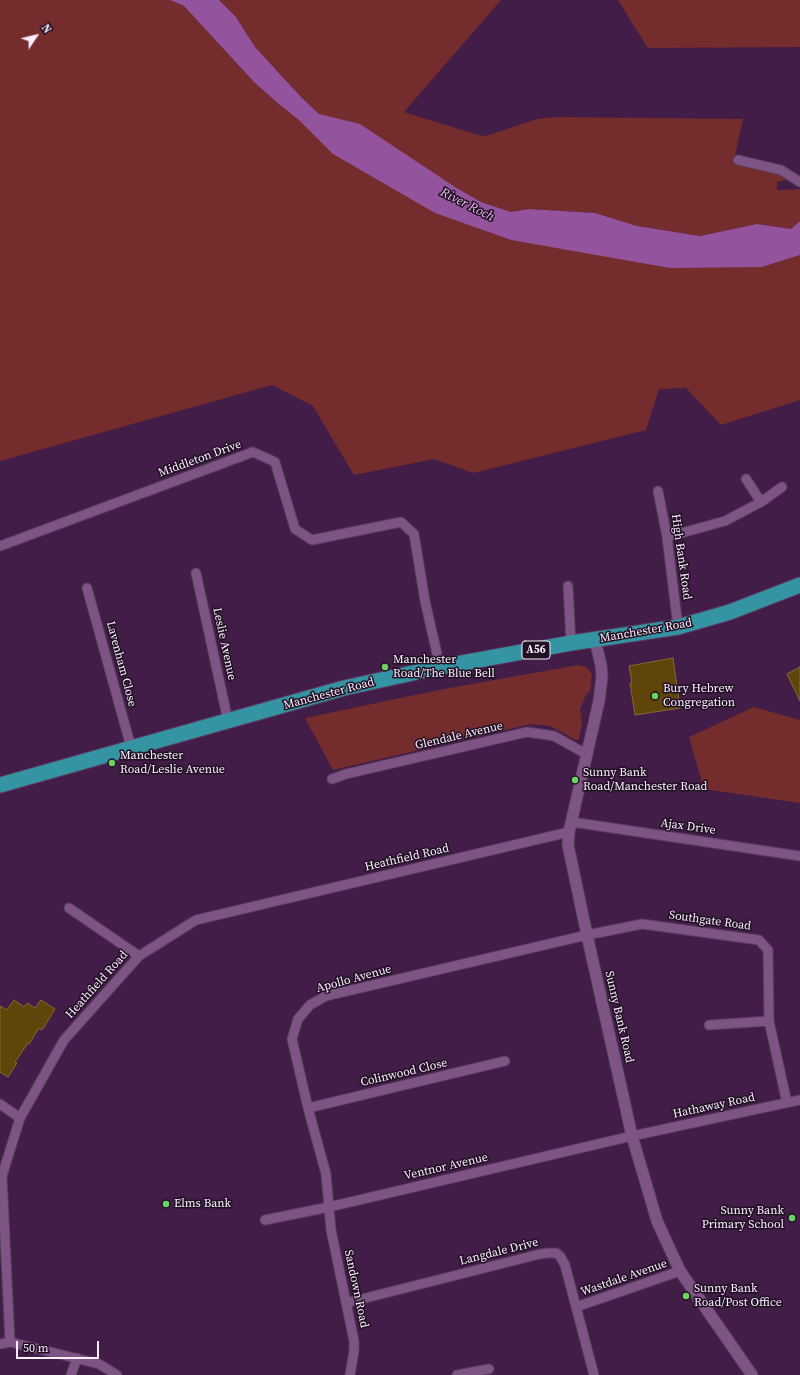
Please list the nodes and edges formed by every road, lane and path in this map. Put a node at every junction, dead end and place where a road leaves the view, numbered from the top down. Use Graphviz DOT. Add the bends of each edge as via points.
graph roads {
  1 [pos="738,160"];
  2 [pos="800,182"];
  3 [pos="746,479"];
  4 [pos="782,487"];
  5 [pos="658,491"];
  6 [pos="761,502"];
  7 [pos="667,537"];
  8 [pos="0,546"];
  9 [pos="196,573"];
  10 [pos="800,585"];
  11 [pos="568,586"];
  12 [pos="87,588"];
  13 [pos="678,627"];
  14 [pos="595,640"];
  15 [pos="571,643"];
  16 [pos="440,667"];
  17 [pos="228,721"];
  18 [pos="131,747"];
  19 [pos="588,754"];
  20 [pos="332,779"];
  21 [pos="0,785"];
  22 [pos="571,827"];
  23 [pos="800,856"];
  24 [pos="69,908"];
  25 [pos="587,935"];
  26 [pos="139,956"];
  27 [pos="769,1022"];
  28 [pos="710,1025"];
  29 [pos="505,1061"];
  30 [pos="800,1100"];
  31 [pos="787,1103"];
  32 [pos="0,1104"];
  33 [pos="308,1108"];
  34 [pos="20,1118"];
  35 [pos="632,1136"];
  36 [pos="329,1207"];
  37 [pos="265,1220"];
  38 [pos="680,1271"];
  39 [pos="346,1303"];
  40 [pos="576,1307"];
  41 [pos="10,1342"];
  42 [pos="0,1344"];
  43 [pos="77,1358"];
  44 [pos="489,1369"];
  45 [pos="71,1375"];
  46 [pos="117,1375"];
  47 [pos="350,1375"];
  48 [pos="457,1375"];
  49 [pos="594,1375"];
  50 [pos="752,1375"];
  1 -- 2 [label="street" via="781,170"];
  3 -- 6 [label="street"];
  4 -- 6 [label="street"];
  5 -- 7 [label="street, High Bank Road"];
  6 -- 7 [label="street" via="725,521"];
  7 -- 13 [label="street, High Bank Road"];
  8 -- 16 [label="street, Middleton Drive" via="253,452 275,462 296,529 312,540 400,522 414,534 425,601"];
  9 -- 17 [label="street, Leslie Avenue"];
  10 -- 13 [label="highway, Manchester Road / A56" via="730,612"];
  11 -- 15 [label="street"];
  12 -- 18 [label="street, Lavenham Close"];
  13 -- 14 [label="highway, Manchester Road / A56"];
  14 -- 15 [label="highway, Manchester Road / A56"];
  14 -- 19 [label="street, Sunny Bank Road" via="602,665 602,677"];
  15 -- 16 [label="highway, Manchester Road / A56"];
  16 -- 17 [label="highway, Manchester Road / A56" via="344,688"];
  17 -- 18 [label="highway, Manchester Road / A56"];
  18 -- 21 [label="highway, Manchester Road / A56"];
  19 -- 20 [label="street, Glendale Avenue" via="554,736 527,732"];
  19 -- 22 [label="street, Sunny Bank Road"];
  22 -- 23 [label="street, Ajax Drive"];
  22 -- 25 [label="street, Sunny Bank Road" via="568,845"];
  22 -- 26 [label="street, Heathfield Road" via="196,920"];
  24 -- 26 [label="street"];
  25 -- 27 [label="street, Southgate Road" via="642,924 759,940 768,950"];
  25 -- 33 [label="street, Apollo Avenue" via="326,996 310,1004 298,1019 292,1038"];
  25 -- 35 [label="street, Sunny Bank Road"];
  26 -- 34 [label="street, Heathfield Road" via="64,1040"];
  27 -- 28 [label="street"];
  27 -- 31 [label="street, Southgate Road"];
  29 -- 33 [label="street, Colinwood Close"];
  30 -- 31 [label="street, Hathaway Road"];
  31 -- 35 [label="street, Hathaway Road"];
  32 -- 34 [label="street"];
  33 -- 36 [label="street, Apollo Avenue" via="326,1174"];
  34 -- 41 [label="street, Heathfield Road" via="2,1176"];
  35 -- 36 [label="street, Ventnor Avenue"];
  35 -- 38 [label="street, Sunny Bank Road" via="657,1221"];
  36 -- 37 [label="street, Ventnor Avenue"];
  36 -- 39 [label="street, Sandown Road" via="331,1230"];
  38 -- 40 [label="street, Wastdale Avenue"];
  38 -- 50 [label="street, Sunny Bank Road"];
  39 -- 40 [label="street, Langdale Drive" via="549,1253 556,1254 562,1259"];
  39 -- 47 [label="street, Sandown Road" via="354,1341"];
  40 -- 49 [label="street, Langdale Drive"];
  41 -- 42 [label="street"];
  41 -- 43 [label="street"];
  43 -- 45 [label="street"];
  43 -- 46 [label="street" via="99,1364"];
  44 -- 48 [label="street"];
}
